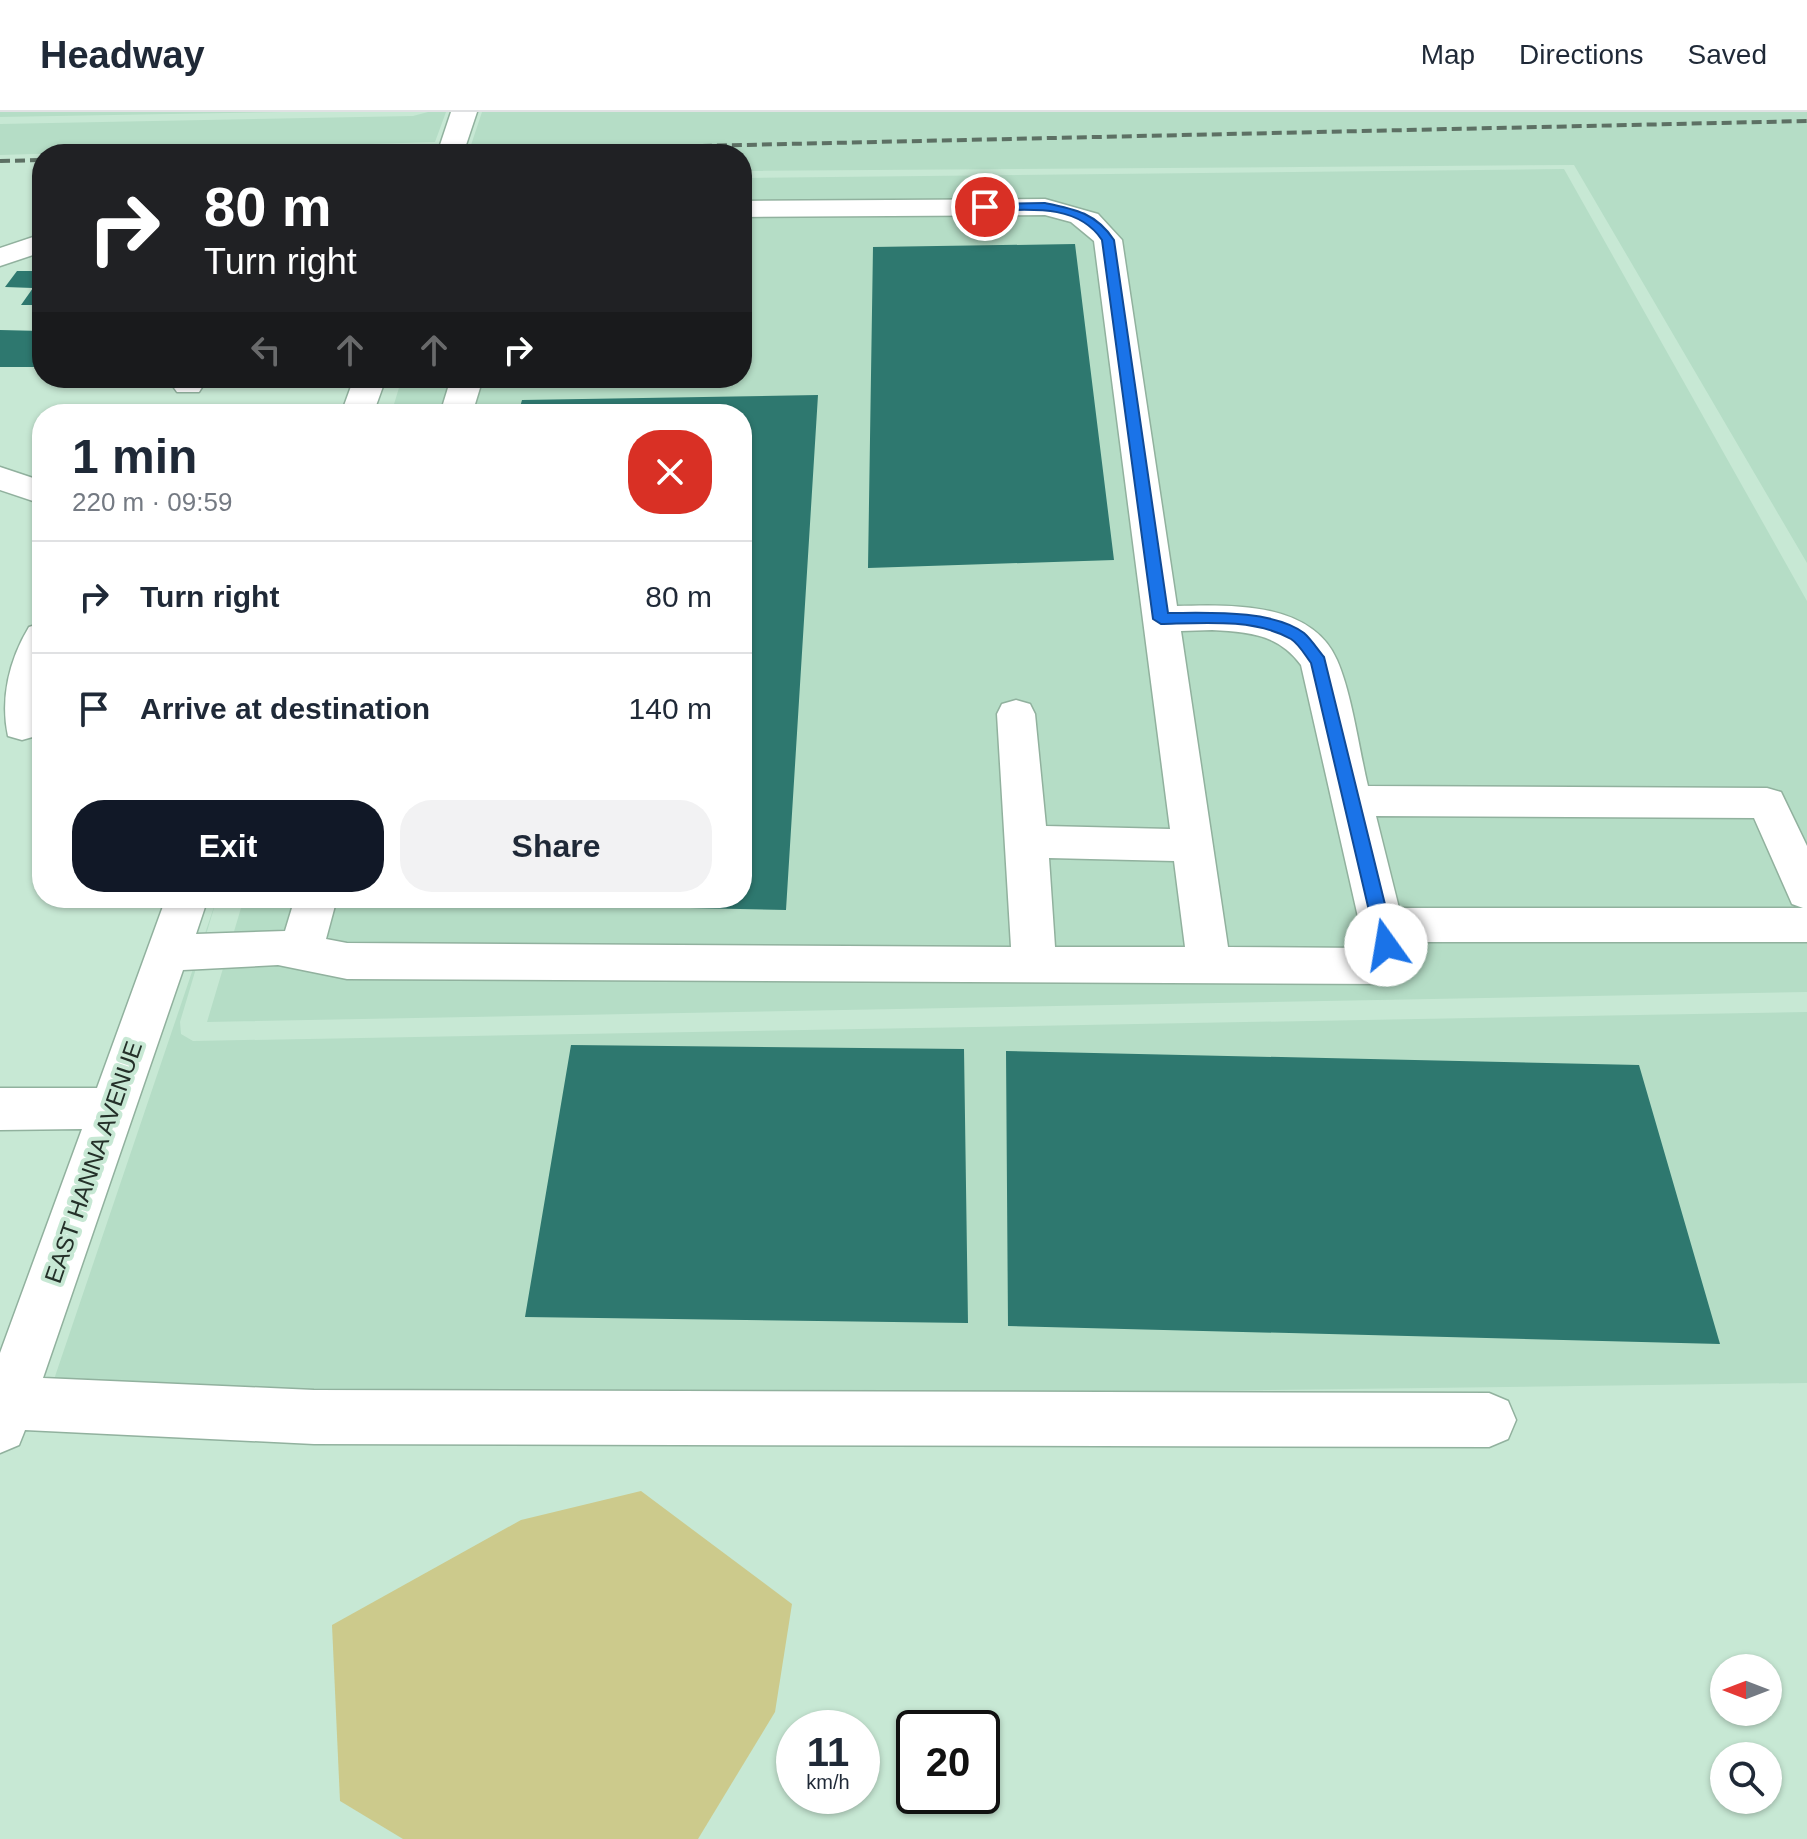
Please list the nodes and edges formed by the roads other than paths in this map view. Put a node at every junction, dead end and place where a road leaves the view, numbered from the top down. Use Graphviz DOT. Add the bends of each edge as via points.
graph roads {
  1 [pos="464,112"];
  2 [pos="453,144"];
  3 [pos="752,209"];
  4 [pos="32,246"];
  5 [pos="0,257"];
  6 [pos="0,478"];
  7 [pos="32,489"];
  8 [pos="1161,619"];
  9 [pos="32,655"];
  10 [pos="1016,714"];
  11 [pos="21,737"];
  12 [pos="1352,801"];
  13 [pos="1027,842"];
  14 [pos="1192,845"];
  15 [pos="1807,892"];
  16 [pos="183,908"];
  17 [pos="313,908"];
  18 [pos="1382,925"];
  19 [pos="1807,925"];
  20 [pos="300,952"];
  21 [pos="167,953"];
  22 [pos="1034,965"];
  23 [pos="1209,965"];
  24 [pos="113,1108"];
  25 [pos="0,1109"];
  26 [pos="4,1414"];
  27 [pos="1489,1420"];
  1 -- 2 [label="street"];
  3 -- 8 [label="street" via="1045,207 1077,213 1098,225 1108,240"];
  4 -- 5 [label="street"];
  6 -- 7 [label="street"];
  8 -- 12 [label="street" via="1263,623 1298,636 1319,661"];
  8 -- 14 [label="street"];
  9 -- 11 [label="street" via="15,700"];
  10 -- 13 [label="street"];
  12 -- 15 [label="street" via="1767,803"];
  12 -- 18 [label="street"];
  13 -- 14 [label="street"];
  13 -- 22 [label="street"];
  14 -- 23 [label="street"];
  16 -- 21 [label="street, EAST HANNA AVENUE"];
  17 -- 20 [label="street"];
  18 -- 19 [label="street"];
  18 -- 23 [label="street" via="1391,966"];
  20 -- 21 [label="street" via="278,947"];
  20 -- 22 [label="street" via="347,961"];
  21 -- 24 [label="street, EAST HANNA AVENUE"];
  22 -- 23 [label="street"];
  24 -- 25 [label="street"];
  24 -- 26 [label="street, EAST HANNA AVENUE"];
  26 -- 27 [label="street"];
}
